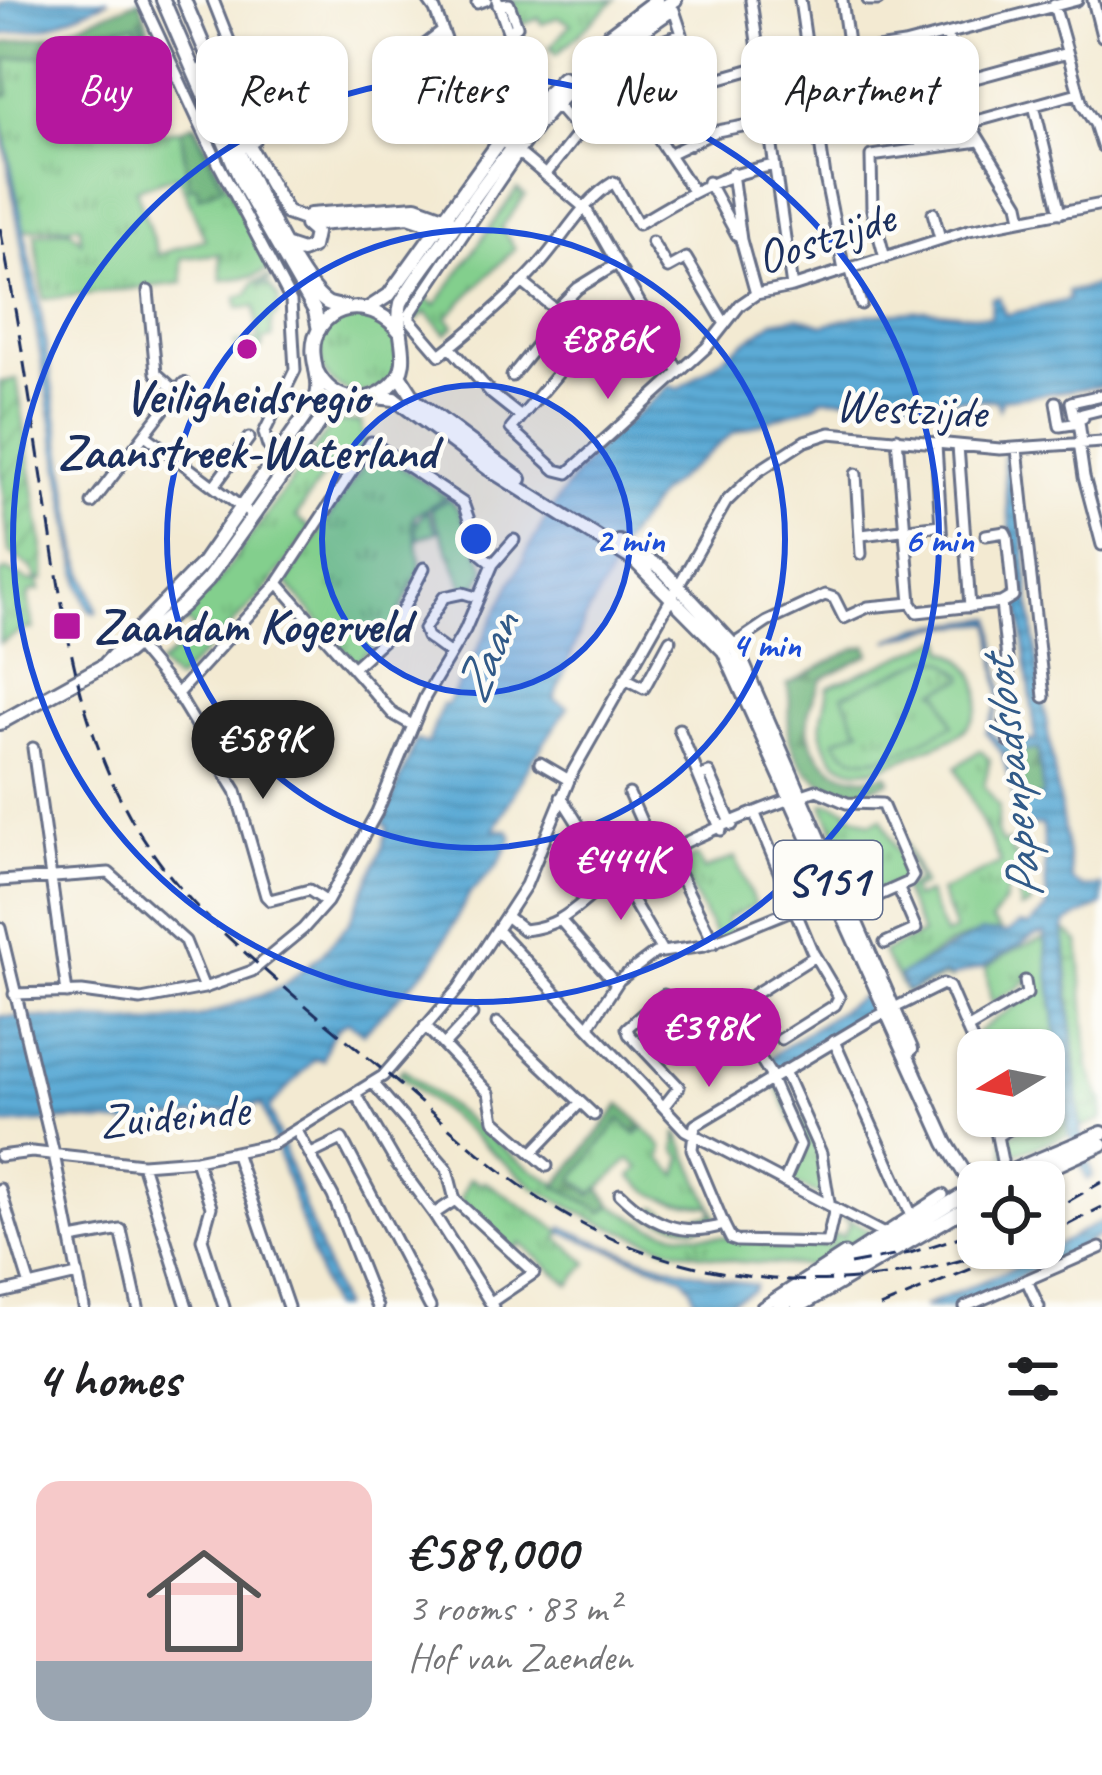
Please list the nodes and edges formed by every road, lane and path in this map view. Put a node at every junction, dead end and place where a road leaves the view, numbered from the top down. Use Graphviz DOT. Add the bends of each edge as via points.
graph roads {
  1 [pos="142,0"];
  2 [pos="163,0"];
  3 [pos="180,0"];
  4 [pos="213,0"];
  5 [pos="656,0"];
  6 [pos="676,0"];
  7 [pos="752,0"];
  8 [pos="800,0"];
  9 [pos="842,0"];
  10 [pos="868,0"];
  11 [pos="878,0"];
  12 [pos="1078,0"];
  13 [pos="1093,0"];
  14 [pos="433,1"];
  15 [pos="497,2"];
  16 [pos="1054,3"];
  17 [pos="443,31"];
  18 [pos="525,32"];
  19 [pos="947,34"];
  20 [pos="510,35"];
  21 [pos="200,36"];
  22 [pos="227,36"];
  23 [pos="436,36"];
  24 [pos="445,36"];
  25 [pos="758,36"];
  26 [pos="805,36"];
  27 [pos="847,36"];
  28 [pos="937,36"];
  29 [pos="1102,36"];
  30 [pos="1067,53"];
  31 [pos="606,61"];
  32 [pos="979,77"];
  33 [pos="1078,93"];
  34 [pos="572,94"];
  35 [pos="1034,105"];
  36 [pos="558,107"];
  37 [pos="979,120"];
  38 [pos="572,123"];
  39 [pos="741,126"];
  40 [pos="979,141"];
  41 [pos="251,144"];
  42 [pos="252,144"];
  43 [pos="507,144"];
  44 [pos="572,144"];
  45 [pos="663,144"];
  46 [pos="773,144"];
  47 [pos="820,144"];
  48 [pos="921,144"];
  49 [pos="957,144"];
  50 [pos="1102,146"];
  51 [pos="510,147"];
  52 [pos="921,149"];
  53 [pos="671,153"];
  54 [pos="775,165"];
  55 [pos="733,172"];
  56 [pos="546,173"];
  57 [pos="708,182"];
  58 [pos="693,191"];
  59 [pos="1102,204"];
  60 [pos="586,209"];
  61 [pos="933,212"];
  62 [pos="1060,214"];
  63 [pos="1022,218"];
  64 [pos="300,220"];
  65 [pos="447,224"];
  66 [pos="940,238"];
  67 [pos="741,240"];
  68 [pos="652,242"];
  69 [pos="287,246"];
  70 [pos="885,257"];
  71 [pos="617,264"];
  72 [pos="847,269"];
  73 [pos="522,282"];
  74 [pos="792,287"];
  75 [pos="148,291"];
  76 [pos="756,294"];
  77 [pos="861,304"];
  78 [pos="353,308"];
  79 [pos="368,308"];
  80 [pos="556,310"];
  81 [pos="645,314"];
  82 [pos="724,325"];
  83 [pos="320,330"];
  84 [pos="402,338"];
  85 [pos="450,347"];
  86 [pos="316,370"];
  87 [pos="678,370"];
  88 [pos="400,376"];
  89 [pos="512,376"];
  90 [pos="1102,395"];
  91 [pos="374,397"];
  92 [pos="345,398"];
  93 [pos="1056,402"];
  94 [pos="1102,410"];
  95 [pos="521,417"];
  96 [pos="1082,425"];
  97 [pos="145,435"];
  98 [pos="249,438"];
  99 [pos="897,438"];
  100 [pos="1083,442"];
  101 [pos="1102,442"];
  102 [pos="936,444"];
  103 [pos="958,446"];
  104 [pos="1008,449"];
  105 [pos="279,454"];
  106 [pos="856,474"];
  107 [pos="214,486"];
  108 [pos="938,488"];
  109 [pos="960,488"];
  110 [pos="541,497"];
  111 [pos="92,503"];
  112 [pos="248,512"];
  113 [pos="940,525"];
  114 [pos="906,530"];
  115 [pos="862,535"];
  116 [pos="986,535"];
  117 [pos="514,540"];
  118 [pos="943,544"];
  119 [pos="1102,545"];
  120 [pos="861,554"];
  121 [pos="493,564"];
  122 [pos="424,568"];
  123 [pos="278,583"];
  124 [pos="675,590"];
  125 [pos="476,597"];
  126 [pos="911,603"];
  127 [pos="1001,603"];
  128 [pos="970,607"];
  129 [pos="670,640"];
  130 [pos="134,642"];
  131 [pos="730,648"];
  132 [pos="449,653"];
  133 [pos="354,667"];
  134 [pos="625,678"];
  135 [pos="177,694"];
  136 [pos="1044,697"];
  137 [pos="0,719"];
  138 [pos="412,725"];
  139 [pos="679,729"];
  140 [pos="1009,742"];
  141 [pos="33,748"];
  142 [pos="540,764"];
  143 [pos="569,780"];
  144 [pos="629,794"];
  145 [pos="796,796"];
  146 [pos="561,797"];
  147 [pos="755,814"];
  148 [pos="726,827"];
  149 [pos="663,855"];
  150 [pos="616,878"];
  151 [pos="51,879"];
  152 [pos="0,881"];
  153 [pos="898,887"];
  154 [pos="833,893"];
  155 [pos="327,902"];
  156 [pos="850,903"];
  157 [pos="794,909"];
  158 [pos="506,916"];
  159 [pos="562,921"];
  160 [pos="0,928"];
  161 [pos="497,930"];
  162 [pos="714,943"];
  163 [pos="885,943"];
  164 [pos="662,951"];
  165 [pos="815,956"];
  166 [pos="1025,981"];
  167 [pos="616,984"];
  168 [pos="204,988"];
  169 [pos="0,989"];
  170 [pos="14,992"];
  171 [pos="67,993"];
  172 [pos="753,995"];
  173 [pos="890,1009"];
  174 [pos="472,1015"];
  175 [pos="497,1023"];
  176 [pos="425,1026"];
  177 [pos="589,1026"];
  178 [pos="967,1029"];
  179 [pos="781,1039"];
  180 [pos="834,1041"];
  181 [pos="444,1045"];
  182 [pos="784,1071"];
  183 [pos="771,1077"];
  184 [pos="373,1083"];
  185 [pos="356,1094"];
  186 [pos="579,1104"];
  187 [pos="664,1105"];
  188 [pos="594,1115"];
  189 [pos="685,1128"];
  190 [pos="297,1131"];
  191 [pos="997,1137"];
  192 [pos="1099,1139"];
  193 [pos="278,1142"];
  194 [pos="236,1151"];
  195 [pos="532,1153"];
  196 [pos="1064,1153"];
  197 [pos="54,1154"];
  198 [pos="311,1154"];
  199 [pos="0,1156"];
  200 [pos="196,1160"];
  201 [pos="964,1161"];
  202 [pos="1002,1161"];
  203 [pos="1045,1161"];
  204 [pos="1051,1161"];
  205 [pos="142,1164"];
  206 [pos="547,1166"];
  207 [pos="784,1182"];
  208 [pos="0,1189"];
  209 [pos="620,1194"];
  210 [pos="943,1195"];
  211 [pos="455,1200"];
  212 [pos="957,1202"];
  213 [pos="957,1204"];
  214 [pos="832,1205"];
  215 [pos="434,1214"];
  216 [pos="912,1216"];
  217 [pos="724,1226"];
  218 [pos="884,1234"];
  219 [pos="71,1239"];
  220 [pos="1101,1247"];
  221 [pos="77,1275"];
  222 [pos="1028,1284"];
  223 [pos="30,1286"];
  224 [pos="0,1293"];
  225 [pos="492,1304"];
  226 [pos="426,1306"];
  227 [pos="84,1307"];
  228 [pos="138,1307"];
  229 [pos="187,1307"];
  230 [pos="224,1307"];
  231 [pos="288,1307"];
  232 [pos="377,1307"];
  233 [pos="761,1307"];
  234 [pos="779,1307"];
  235 [pos="798,1307"];
  236 [pos="965,1307"];
  237 [pos="979,1307"];
  238 [pos="1039,1307"];
  1 -- 105 [label="street" via="290,297 295,370 264,433"];
  2 -- 83 [label="main road" via="243,185"];
  3 -- 21 [label="main road"];
  3 -- 69 [label="main road" via="227,129"];
  4 -- 22 [label="street"];
  5 -- 51 [label="main road" via="586,55"];
  6 -- 51 [label="main road" via="602,51"];
  7 -- 25 [label="street"];
  8 -- 26 [label="street"];
  9 -- 27 [label="street"];
  10 -- 11 [label="street"];
  12 -- 16 [label="street"];
  13 -- 29 [label="street"];
  14 -- 17 [label="street"];
  15 -- 20 [label="street"];
  16 -- 19 [label="street"];
  16 -- 30 [label="street"];
  17 -- 23 [label="street"];
  17 -- 24 [label="street"];
  18 -- 20 [label="street"];
  19 -- 28 [label="street"];
  30 -- 32 [label="street"];
  30 -- 33 [label="street"];
  31 -- 31 [label="street" via="682,34 674,10 639,34"];
  33 -- 35 [label="street"];
  33 -- 50 [label="street"];
  34 -- 36 [label="street"];
  35 -- 37 [label="street"];
  35 -- 62 [label="street"];
  36 -- 38 [label="street"];
  36 -- 51 [label="street"];
  39 -- 53 [label="street"];
  40 -- 63 [label="street"];
  41 -- 64 [label="main road" via="279,204"];
  42 -- 65 [label="main road" via="282,196 301,212 416,207"];
  43 -- 51 [label="street"];
  44 -- 56 [label="street"];
  45 -- 53 [label="street"];
  46 -- 54 [label="street"];
  47 -- 72 [label="street"];
  48 -- 52 [label="street"];
  49 -- 52 [label="street"];
  51 -- 56 [label="street"];
  51 -- 65 [label="main road"];
  51 -- 85 [label="street" via="410,314 440,355"];
  52 -- 70 [label="street" via="869,160"];
  53 -- 58 [label="street"];
  54 -- 55 [label="street"];
  54 -- 74 [label="street"];
  55 -- 57 [label="street"];
  55 -- 67 [label="street"];
  56 -- 60 [label="street"];
  57 -- 58 [label="street"];
  57 -- 67 [label="street"];
  58 -- 60 [label="street" via="638,224 614,182"];
  59 -- 62 [label="street, Oostzijde"];
  60 -- 71 [label="street"];
  60 -- 73 [label="street"];
  61 -- 66 [label="street"];
  62 -- 63 [label="street, Oostzijde"];
  63 -- 66 [label="street, Oostzijde"];
  64 -- 65 [label="main road" via="410,216"];
  64 -- 69 [label="main road" via="315,233 314,244"];
  65 -- 79 [label="main road" via="389,295"];
  65 -- 84 [label="main road" via="401,303"];
  66 -- 70 [label="street, Oostzijde"];
  67 -- 76 [label="street"];
  68 -- 82 [label="street" via="668,268 686,258"];
  69 -- 78 [label="main road" via="326,302"];
  70 -- 72 [label="street, Oostzijde"];
  71 -- 80 [label="street"];
  71 -- 81 [label="street"];
  72 -- 74 [label="street, Oostzijde"];
  72 -- 77 [label="street"];
  73 -- 80 [label="street"];
  73 -- 85 [label="street"];
  74 -- 76 [label="street, Oostzijde"];
  75 -- 97 [label="street" via="156,373 180,387"];
  76 -- 82 [label="street, Oostzijde"];
  78 -- 79 [label="main road"];
  78 -- 83 [label="main road"];
  79 -- 84 [label="main road" via="391,320"];
  80 -- 89 [label="street"];
  81 -- 87 [label="street"];
  81 -- 95 [label="street" via="576,352"];
  82 -- 87 [label="street, Oostzijde"];
  83 -- 86 [label="main road"];
  84 -- 88 [label="main road"];
  85 -- 95 [label="street"];
  86 -- 92 [label="main road"];
  86 -- 105 [label="main road" via="318,398"];
  87 -- 95 [label="street, Oostzijde" via="563,474 512,432"];
  88 -- 91 [label="main road"];
  88 -- 110 [label="main road, S151" via="416,400"];
  90 -- 96 [label="street" via="1071,402"];
  91 -- 92 [label="main road, S151"];
  91 -- 110 [label="main road, S151" via="395,399"];
  92 -- 112 [label="main road"];
  93 -- 96 [label="street" via="1060,427"];
  94 -- 96 [label="street" via="1082,414"];
  96 -- 100 [label="street"];
  97 -- 107 [label="street"];
  97 -- 111 [label="street"];
  98 -- 107 [label="street"];
  99 -- 102 [label="street, Westzijde"];
  99 -- 114 [label="street"];
  99 -- 124 [label="street, Westzijde" via="830,433 762,468 729,498"];
  100 -- 101 [label="street, Westzijde"];
  100 -- 104 [label="street, Westzijde"];
  100 -- 119 [label="street"];
  102 -- 103 [label="street, Westzijde"];
  102 -- 108 [label="street"];
  103 -- 104 [label="street, Westzijde"];
  103 -- 109 [label="street"];
  104 -- 136 [label="street"];
  105 -- 112 [label="main road"];
  106 -- 115 [label="street"];
  107 -- 112 [label="street"];
  108 -- 109 [label="street"];
  108 -- 113 [label="street"];
  109 -- 128 [label="street"];
  110 -- 124 [label="main road, S151"];
  112 -- 130 [label="main road"];
  113 -- 114 [label="street"];
  113 -- 118 [label="street"];
  114 -- 115 [label="street"];
  114 -- 126 [label="street"];
  115 -- 120 [label="street"];
  116 -- 127 [label="street" via="1007,536 1013,596"];
  117 -- 121 [label="street"];
  121 -- 123 [label="street" via="463,502 371,442"];
  121 -- 125 [label="street"];
  122 -- 133 [label="street" via="390,634"];
  123 -- 133 [label="street"];
  123 -- 135 [label="street"];
  124 -- 131 [label="main road, S151"];
  124 -- 134 [label="street, Westzijde"];
  125 -- 132 [label="street"];
  125 -- 132 [label="street" via="444,597 424,629"];
  126 -- 128 [label="street" via="917,612"];
  126 -- 131 [label="street" via="844,618 832,595 767,622"];
  127 -- 128 [label="street"];
  127 -- 140 [label="street"];
  129 -- 134 [label="street, Westzijde" via="644,688"];
  130 -- 135 [label="street"];
  130 -- 137 [label="main road"];
  131 -- 145 [label="main road, S151"];
  132 -- 138 [label="street"];
  133 -- 138 [label="street"];
  134 -- 143 [label="street, Westzijde"];
  135 -- 155 [label="street" via="236,791 266,896 309,890"];
  138 -- 155 [label="street" via="392,782"];
  139 -- 148 [label="street"];
  141 -- 151 [label="street"];
  142 -- 143 [label="street"];
  143 -- 146 [label="street, Westzijde"];
  144 -- 149 [label="street"];
  145 -- 147 [label="street"];
  145 -- 153 [label="street" via="817,790 848,803 882,804 913,876"];
  145 -- 154 [label="main road, S151"];
  145 -- 156 [label="main road, S151"];
  146 -- 150 [label="street"];
  146 -- 158 [label="street, Westzijde"];
  147 -- 148 [label="street"];
  147 -- 157 [label="street"];
  148 -- 149 [label="street"];
  149 -- 150 [label="street"];
  149 -- 162 [label="street"];
  150 -- 159 [label="street"];
  150 -- 164 [label="street"];
  151 -- 152 [label="street"];
  151 -- 168 [label="street" via="110,874 184,941"];
  151 -- 171 [label="street"];
  153 -- 156 [label="street"];
  153 -- 163 [label="street" via="916,928"];
  154 -- 157 [label="street"];
  154 -- 173 [label="main road, S151"];
  155 -- 168 [label="street" via="252,971"];
  156 -- 173 [label="main road, S151"];
  157 -- 162 [label="street"];
  157 -- 165 [label="street"];
  158 -- 159 [label="street" via="524,930"];
  158 -- 161 [label="street, Westzijde"];
  159 -- 167 [label="street"];
  160 -- 170 [label="street"];
  161 -- 176 [label="street, Westzijde"];
  161 -- 177 [label="street"];
  162 -- 164 [label="street"];
  164 -- 167 [label="street"];
  165 -- 172 [label="street"];
  165 -- 179 [label="street" via="838,993 835,1004"];
  166 -- 178 [label="street" via="1027,994"];
  167 -- 177 [label="street"];
  168 -- 171 [label="street" via="141,1000"];
  169 -- 170 [label="street"];
  170 -- 171 [label="street"];
  170 -- 197 [label="street"];
  173 -- 178 [label="street" via="944,985"];
  173 -- 180 [label="street"];
  173 -- 201 [label="main road, S151"];
  174 -- 181 [label="street"];
  175 -- 186 [label="street"];
  176 -- 181 [label="street"];
  176 -- 184 [label="street, Westzijde"];
  177 -- 187 [label="street"];
  180 -- 182 [label="street"];
  180 -- 216 [label="street"];
  181 -- 195 [label="street" via="489,1093 494,1120"];
  182 -- 183 [label="street"];
  182 -- 214 [label="street" via="821,1153"];
  183 -- 187 [label="street" via="757,1053 715,1050 664,995 627,1028 679,1087"];
  183 -- 189 [label="street"];
  183 -- 207 [label="street" via="800,1144"];
  184 -- 185 [label="street, Westzijde"];
  184 -- 211 [label="street" via="446,1169"];
  185 -- 190 [label="street, Westzijde"];
  185 -- 215 [label="street"];
  186 -- 188 [label="street"];
  186 -- 195 [label="street"];
  187 -- 189 [label="street"];
  189 -- 207 [label="street"];
  189 -- 217 [label="street"];
  190 -- 193 [label="street, Westzijde"];
  190 -- 198 [label="street"];
  191 -- 202 [label="street"];
  192 -- 196 [label="main road"];
  193 -- 194 [label="street, Zuideinde"];
  194 -- 200 [label="street, Zuideinde"];
  194 -- 231 [label="street"];
  195 -- 206 [label="street"];
  196 -- 203 [label="main road"];
  196 -- 204 [label="main road"];
  197 -- 199 [label="street, Zuideinde"];
  197 -- 205 [label="street, Zuideinde"];
  197 -- 219 [label="street"];
  198 -- 226 [label="street" via="342,1139"];
  198 -- 232 [label="street"];
  200 -- 205 [label="street, Zuideinde"];
  200 -- 230 [label="street" via="211,1207 202,1239"];
  205 -- 229 [label="street"];
  207 -- 214 [label="street"];
  208 -- 223 [label="street"];
  209 -- 217 [label="street" via="665,1226"];
  210 -- 216 [label="street"];
  211 -- 215 [label="street"];
  211 -- 225 [label="street" via="533,1275"];
  212 -- 234 [label="main road"];
  213 -- 235 [label="main road"];
  214 -- 217 [label="street" via="823,1245 737,1241"];
  214 -- 218 [label="street"];
  215 -- 225 [label="street"];
  216 -- 218 [label="street"];
  218 -- 233 [label="street"];
  219 -- 221 [label="street"];
  219 -- 228 [label="street" via="121,1230"];
  220 -- 222 [label="street"];
  221 -- 223 [label="street"];
  221 -- 227 [label="street"];
  222 -- 236 [label="street"];
  222 -- 237 [label="street"];
  222 -- 238 [label="street"];
  223 -- 224 [label="street"];
}
